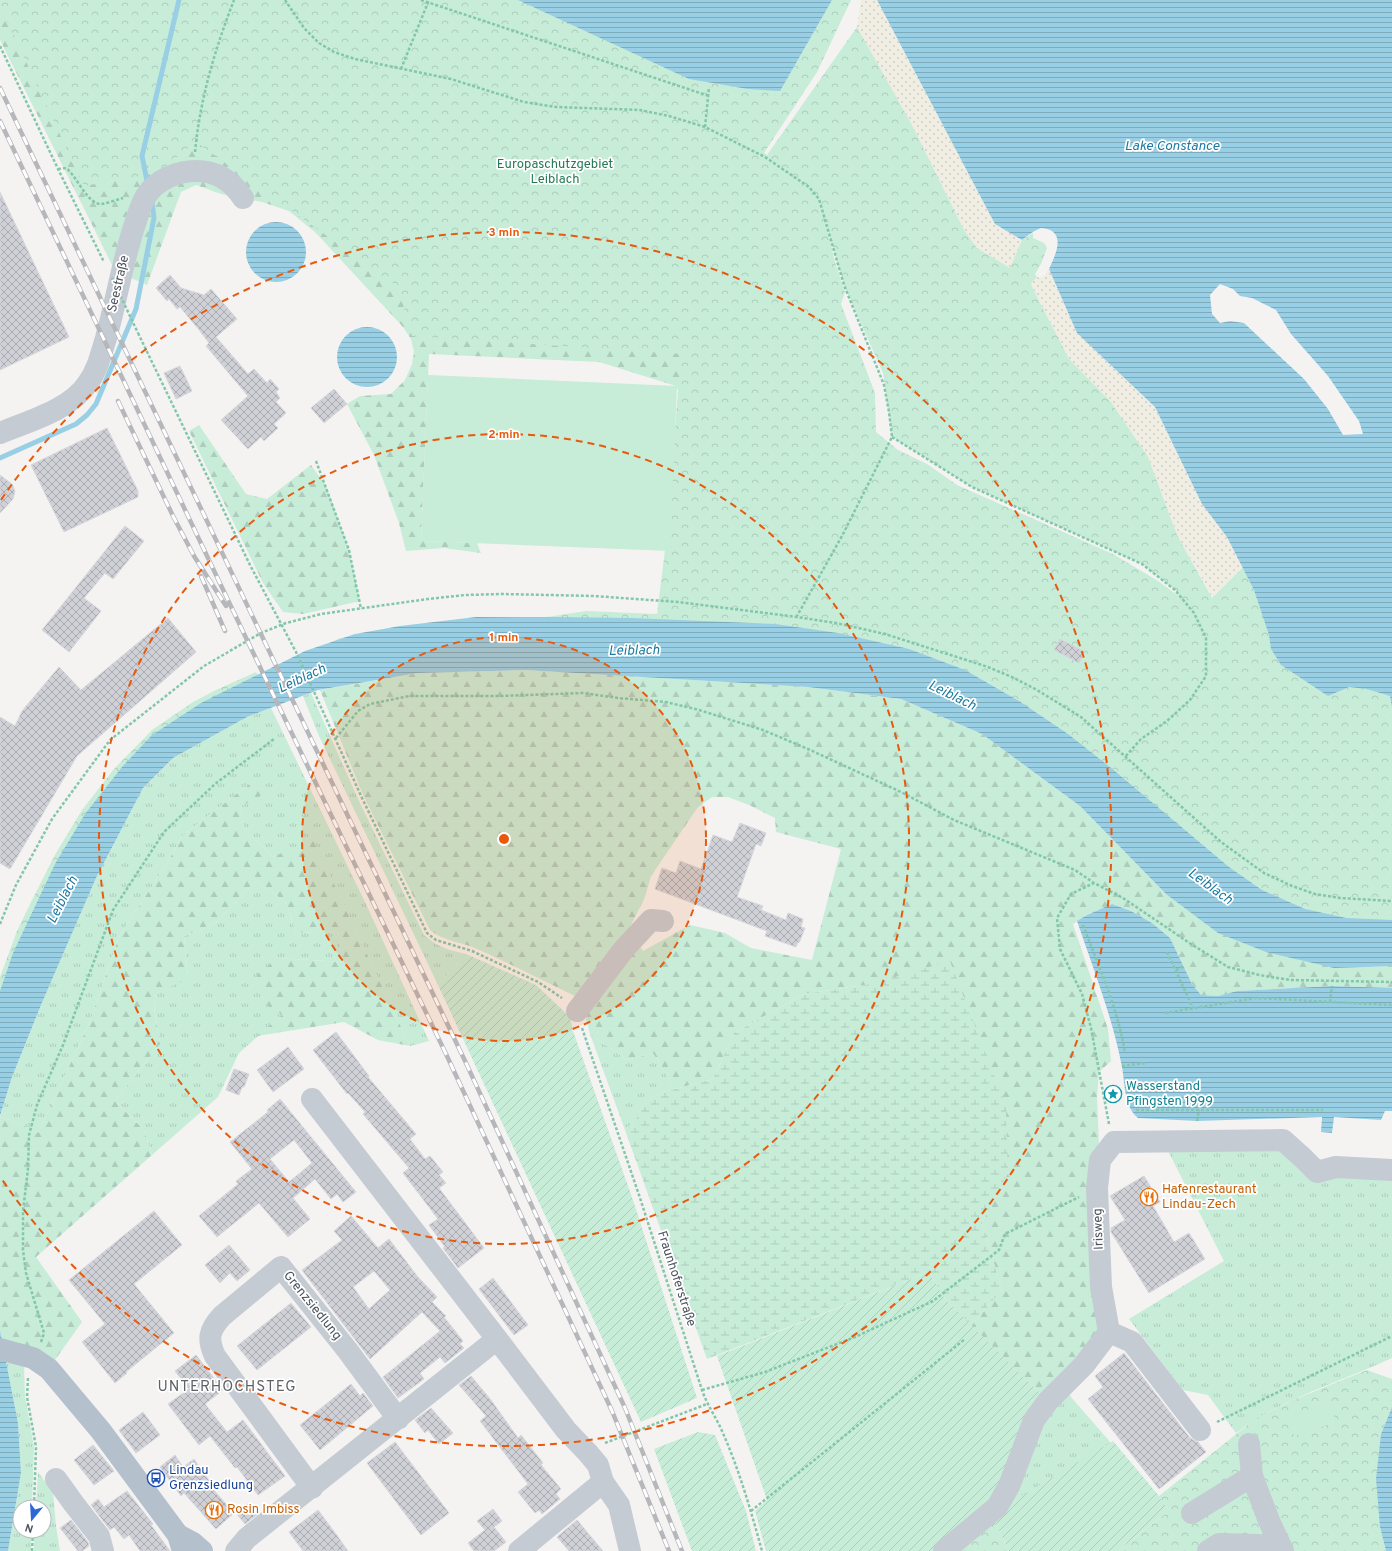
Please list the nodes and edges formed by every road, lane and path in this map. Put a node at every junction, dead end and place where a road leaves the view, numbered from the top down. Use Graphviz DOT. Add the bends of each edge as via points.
graph roads {
  1 [pos="234,0"];
  2 [pos="285,0"];
  3 [pos="421,0"];
  4 [pos="429,1"];
  5 [pos="0,46"];
  6 [pos="401,69"];
  7 [pos="709,87"];
  8 [pos="709,96"];
  9 [pos="705,127"];
  10 [pos="58,169"];
  11 [pos="194,171"];
  12 [pos="146,196"];
  13 [pos="243,198"];
  14 [pos="106,264"];
  15 [pos="109,271"];
  16 [pos="0,433"];
  17 [pos="892,438"];
  18 [pos="316,461"];
  19 [pos="361,609"];
  20 [pos="797,617"];
  21 [pos="283,624"];
  22 [pos="336,738"];
  23 [pos="274,739"];
  24 [pos="1125,757"];
  25 [pos="1094,883"];
  26 [pos="1392,901"];
  27 [pos="663,921"];
  28 [pos="0,924"];
  29 [pos="1083,926"];
  30 [pos="1167,952"];
  31 [pos="1184,966"];
  32 [pos="1176,970"];
  33 [pos="1392,982"];
  34 [pos="1332,986"];
  35 [pos="1330,1002"];
  36 [pos="1392,1006"];
  37 [pos="1193,1008"];
  38 [pos="577,1011"];
  39 [pos="1165,1013"];
  40 [pos="1121,1031"];
  41 [pos="1114,1032"];
  42 [pos="1124,1053"];
  43 [pos="1146,1063"];
  44 [pos="1122,1066"];
  45 [pos="312,1099"];
  46 [pos="1136,1110"];
  47 [pos="1199,1110"];
  48 [pos="1322,1110"];
  49 [pos="1196,1121"];
  50 [pos="1114,1142"];
  51 [pos="1392,1170"];
  52 [pos="1097,1188"];
  53 [pos="1109,1332"];
  54 [pos="1392,1336"];
  55 [pos="497,1339"];
  56 [pos="966,1339"];
  57 [pos="0,1349"];
  58 [pos="31,1357"];
  59 [pos="702,1390"];
  60 [pos="707,1404"];
  61 [pos="398,1419"];
  62 [pos="1200,1430"];
  63 [pos="616,1438"];
  64 [pos="1249,1444"];
  65 [pos="1252,1476"];
  66 [pos="56,1479"];
  67 [pos="603,1482"];
  68 [pos="312,1488"];
  69 [pos="34,1499"];
  70 [pos="751,1511"];
  71 [pos="1192,1513"];
  72 [pos="33,1539"];
  73 [pos="181,1543"];
  74 [pos="32,1551"];
  75 [pos="103,1551"];
  76 [pos="202,1551"];
  77 [pos="236,1551"];
  78 [pos="519,1551"];
  79 [pos="630,1551"];
  80 [pos="762,1551"];
  81 [pos="944,1551"];
  82 [pos="1208,1551"];
  83 [pos="1282,1551"];
  1 -- 11 [label="path" via="214,56 197,137"];
  2 -- 6 [label="path" via="304,28 319,43 334,52"];
  3 -- 4 [label="path"];
  4 -- 6 [label="path"];
  4 -- 8 [label="path"];
  5 -- 10 [label="path"];
  6 -- 9 [label="path" via="451,79 524,102 556,107 640,110"];
  7 -- 8 [label="path"];
  8 -- 9 [label="path"];
  9 -- 17 [label="path" via="765,157 809,187 819,199 844,285 884,385"];
  10 -- 12 [label="path" via="66,168 71,171 87,195 97,203 110,202 139,193"];
  10 -- 14 [label="path"];
  11 -- 12 [label="street, Seestraße" via="172,175 156,185"];
  11 -- 13 [label="street, Seestraße" via="206,171 224,178 237,188"];
  12 -- 16 [label="street, Seestraße" via="128,248 97,370 74,399 42,416"];
  15 -- 21 [label="path, bridge" via="250,565"];
  17 -- 20 [label="path"];
  17 -- 24 [label="path" via="972,487 1142,564 1175,590 1194,613 1206,638 1206,676 1190,700 1167,721 1141,739"];
  18 -- 19 [label="path" via="349,550"];
  19 -- 20 [label="path" via="465,595 548,594 678,602"];
  19 -- 21 [label="path" via="321,614"];
  20 -- 24 [label="path" via="885,634 1014,678 1080,717"];
  21 -- 22 [label="path"];
  21 -- 28 [label="path" via="247,640 204,666 110,740 52,819 16,885"];
  22 -- 25 [label="path" via="358,711 370,704 409,696 583,693 666,702 763,730 808,749 954,820 1075,870"];
  22 -- 38 [label="path" via="427,932 436,940 472,951 538,982"];
  23 -- 58 [label="path" via="215,784 164,832 113,910 63,1045 37,1105 29,1135 22,1250 44,1333"];
  24 -- 26 [label="path" via="1221,842 1264,873 1315,894"];
  25 -- 33 [label="path" via="1123,898 1228,967 1290,980"];
  25 -- 50 [label="path" via="1071,894 1057,918 1060,949 1086,1008"];
  27 -- 38 [label="street" via="651,920 624,949"];
  29 -- 40 [label="path"];
  30 -- 32 [label="path"];
  31 -- 32 [label="path"];
  32 -- 37 [label="path"];
  34 -- 35 [label="path"];
  35 -- 36 [label="path"];
  35 -- 37 [label="path" via="1256,998"];
  37 -- 39 [label="path"];
  38 -- 59 [label="path, Fraunhoferstraße"];
  40 -- 41 [label="path"];
  40 -- 42 [label="path"];
  43 -- 44 [label="path"];
  45 -- 55 [label="street"];
  46 -- 47 [label="path"];
  47 -- 48 [label="path"];
  47 -- 49 [label="path"];
  50 -- 51 [label="street" via="1283,1140 1317,1172 1336,1167"];
  50 -- 52 [label="street, Irisweg" via="1100,1160"];
  52 -- 53 [label="street, Irisweg" via="1101,1287"];
  52 -- 59 [label="path" via="1005,1234 999,1250 933,1300 855,1337 765,1372"];
  53 -- 62 [label="street" via="1132,1342"];
  53 -- 81 [label="street" via="1084,1365 1048,1401 1034,1420 1009,1486 997,1507"];
  54 -- 62 [label="path"];
  55 -- 61 [label="street"];
  55 -- 67 [label="street" via="566,1430 598,1465"];
  56 -- 70 [label="path"];
  57 -- 58 [label="main road"];
  58 -- 69 [label="path" via="27,1397 36,1447"];
  58 -- 73 [label="main road" via="49,1368 102,1430"];
  59 -- 60 [label="path, Fraunhoferstraße"];
  60 -- 63 [label="path"];
  60 -- 70 [label="path, Fraunhoferstraße" via="723,1433"];
  61 -- 68 [label="street"];
  61 -- 68 [label="street, Grenzsiedlung" via="348,1351 280,1267 214,1324 209,1341 215,1356"];
  64 -- 65 [label="street"];
  65 -- 71 [label="street"];
  65 -- 83 [label="street"];
  66 -- 75 [label="street" via="99,1536"];
  67 -- 78 [label="street"];
  67 -- 79 [label="street" via="619,1505"];
  68 -- 77 [label="street" via="247,1538"];
  70 -- 80 [label="path, Fraunhoferstraße"];
  72 -- 74 [label="path"];
  73 -- 76 [label="main road" via="193,1543"];
  82 -- 83 [label="street" via="1219,1544 1258,1545"];
}
